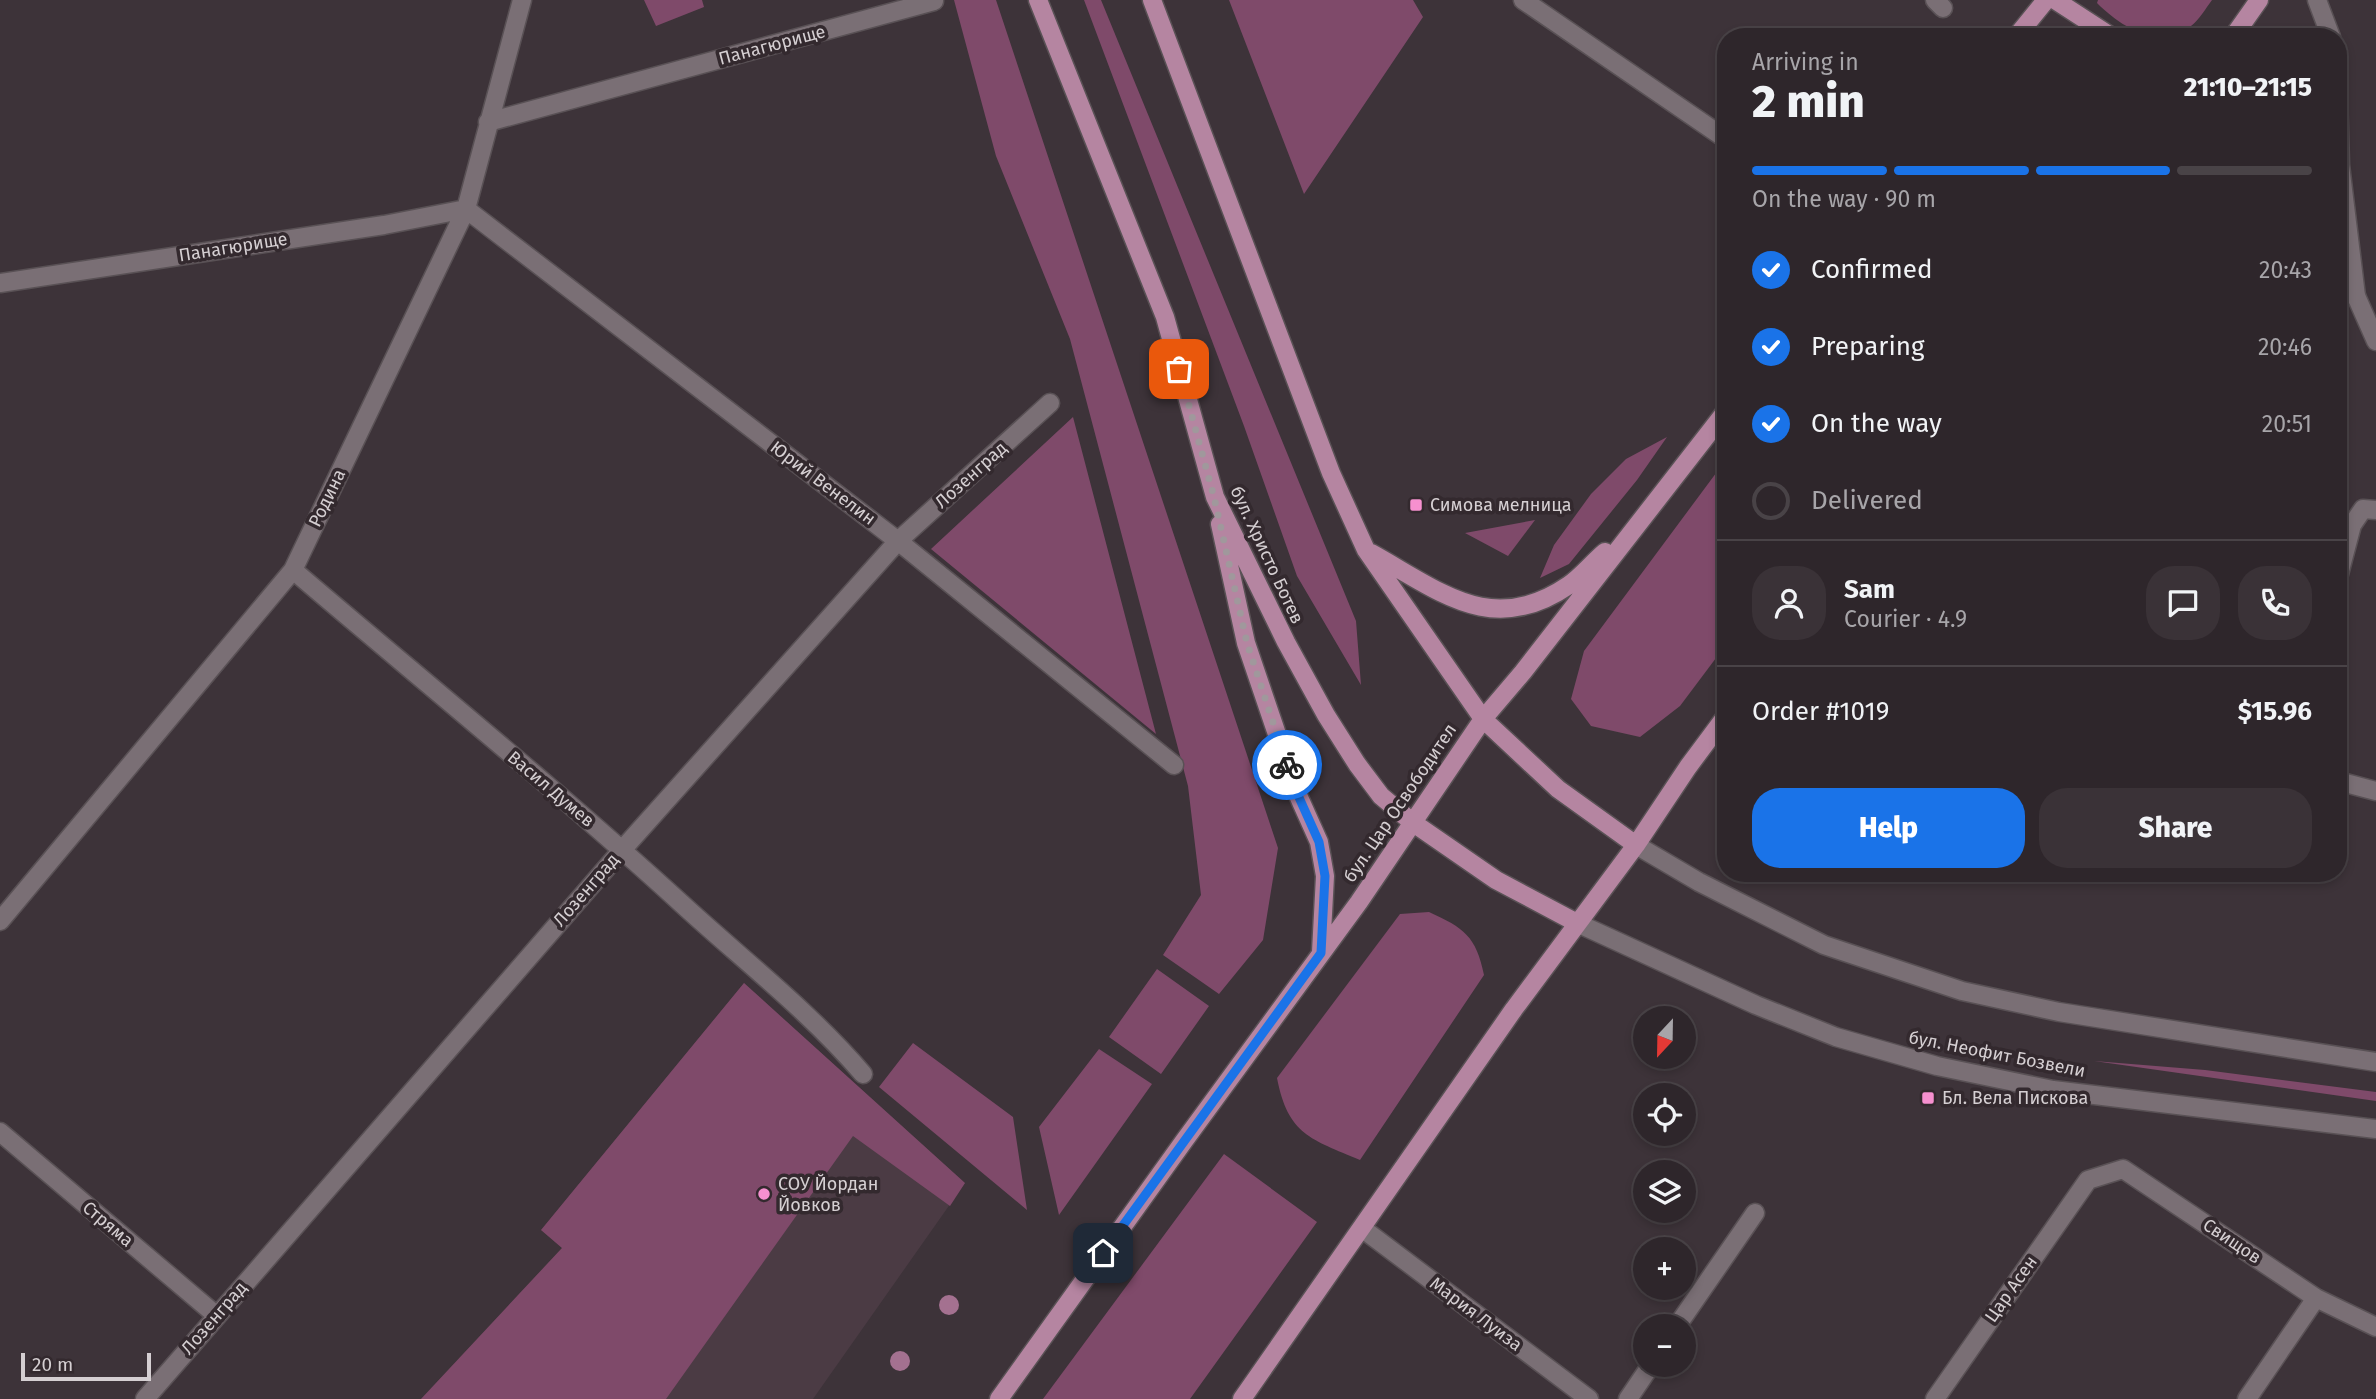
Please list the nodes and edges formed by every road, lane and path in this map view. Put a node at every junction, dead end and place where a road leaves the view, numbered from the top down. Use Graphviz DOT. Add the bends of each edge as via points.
graph roads {
  1 [pos="522,0"];
  2 [pos="1038,0"];
  3 [pos="1152,0"];
  4 [pos="1523,0"];
  5 [pos="2046,0"];
  6 [pos="2055,0"];
  7 [pos="2259,0"];
  8 [pos="2317,0"];
  9 [pos="934,2"];
  10 [pos="2023,28"];
  11 [pos="2098,28"];
  12 [pos="2239,28"];
  13 [pos="2328,28"];
  14 [pos="488,122"];
  15 [pos="1717,133"];
  16 [pos="466,209"];
  17 [pos="2347,222"];
  18 [pos="0,283"];
  19 [pos="2347,293"];
  20 [pos="2356,296"];
  21 [pos="2376,341"];
  22 [pos="1050,403"];
  23 [pos="1717,422"];
  24 [pos="1214,497"];
  25 [pos="2376,510"];
  26 [pos="1646,513"];
  27 [pos="898,541"];
  28 [pos="2347,544"];
  29 [pos="1366,550"];
  30 [pos="293,570"];
  31 [pos="1483,719"];
  32 [pos="1717,728"];
  33 [pos="1174,765"];
  34 [pos="2347,784"];
  35 [pos="2376,792"];
  36 [pos="1412,822"];
  37 [pos="1636,845"];
  38 [pos="622,850"];
  39 [pos="0,921"];
  40 [pos="1577,923"];
  41 [pos="1321,953"];
  42 [pos="2376,1062"];
  43 [pos="863,1074"];
  44 [pos="2376,1129"];
  45 [pos="0,1132"];
  46 [pos="2088,1180"];
  47 [pos="1755,1213"];
  48 [pos="1363,1228"];
  49 [pos="2316,1298"];
  50 [pos="1686,1314"];
  51 [pos="217,1315"];
  52 [pos="2376,1327"];
  53 [pos="1643,1377"];
  54 [pos="145,1399"];
  55 [pos="999,1399"];
  56 [pos="1242,1399"];
  57 [pos="1589,1399"];
  58 [pos="1628,1399"];
  59 [pos="1935,1399"];
  60 [pos="2247,1399"];
  1 -- 14 [label="street, Родина"];
  2 -- 24 [label="main road, бул. Христо Ботев" via="1164,317"];
  3 -- 29 [label="main road" via="1331,473"];
  4 -- 15 [label="street"];
  5 -- 10 [label="main road"];
  6 -- 11 [label="main road"];
  7 -- 12 [label="main road"];
  8 -- 13 [label="street"];
  9 -- 14 [label="street, Панагюрище"];
  14 -- 16 [label="street, Родина"];
  16 -- 18 [label="street, Панагюрище"];
  16 -- 27 [label="street, Юрий Венелин"];
  16 -- 30 [label="street, Родина"];
  17 -- 20 [label="street"];
  19 -- 20 [label="street"];
  20 -- 21 [label="street"];
  22 -- 27 [label="street, Лозенград"];
  23 -- 26 [label="main road, бул. Цар Освободител"];
  24 -- 36 [label="main road, бул. Христо Ботев" via="1326,715 1381,796"];
  24 -- 41 [label="main road" via="1247,643 1297,793 1319,842 1325,876"];
  25 -- 28 [label="street" via="2363,509"];
  26 -- 29 [label="main road" via="1570,584 1523,608 1479,607 1447,596"];
  26 -- 31 [label="main road, бул. Цар Освободител"];
  27 -- 33 [label="street, Юрий Венелин"];
  27 -- 38 [label="street, Лозенград"];
  29 -- 31 [label="main road"];
  30 -- 38 [label="street, Васил Думев"];
  30 -- 39 [label="street, Родина"];
  31 -- 36 [label="main road, бул. Цар Освободител"];
  31 -- 37 [label="main road" via="1558,789"];
  32 -- 37 [label="main road"];
  34 -- 35 [label="street"];
  36 -- 40 [label="main road, бул. Неофит Бозвели" via="1496,880"];
  36 -- 41 [label="main road, бул. Цар Освободител"];
  37 -- 40 [label="main road"];
  37 -- 42 [label="street" via="1824,945 1962,991 2059,1012"];
  38 -- 43 [label="street, Васил Думев" via="778,988"];
  38 -- 51 [label="street, Лозенград"];
  40 -- 44 [label="street, бул. Неофит Бозвели" via="1836,1037 1937,1066 2053,1090"];
  40 -- 48 [label="main road"];
  41 -- 55 [label="main road, бул. Цар Освободител"];
  45 -- 51 [label="street, Стряма"];
  46 -- 49 [label="street, Свищов" via="2123,1169"];
  46 -- 59 [label="street, Цар Асен"];
  47 -- 50 [label="street"];
  48 -- 56 [label="main road"];
  48 -- 57 [label="street, Мария Луиза"];
  49 -- 52 [label="street, Свищов"];
  49 -- 60 [label="street"];
  51 -- 54 [label="street, Лозенград"];
  53 -- 58 [label="street"];
}
